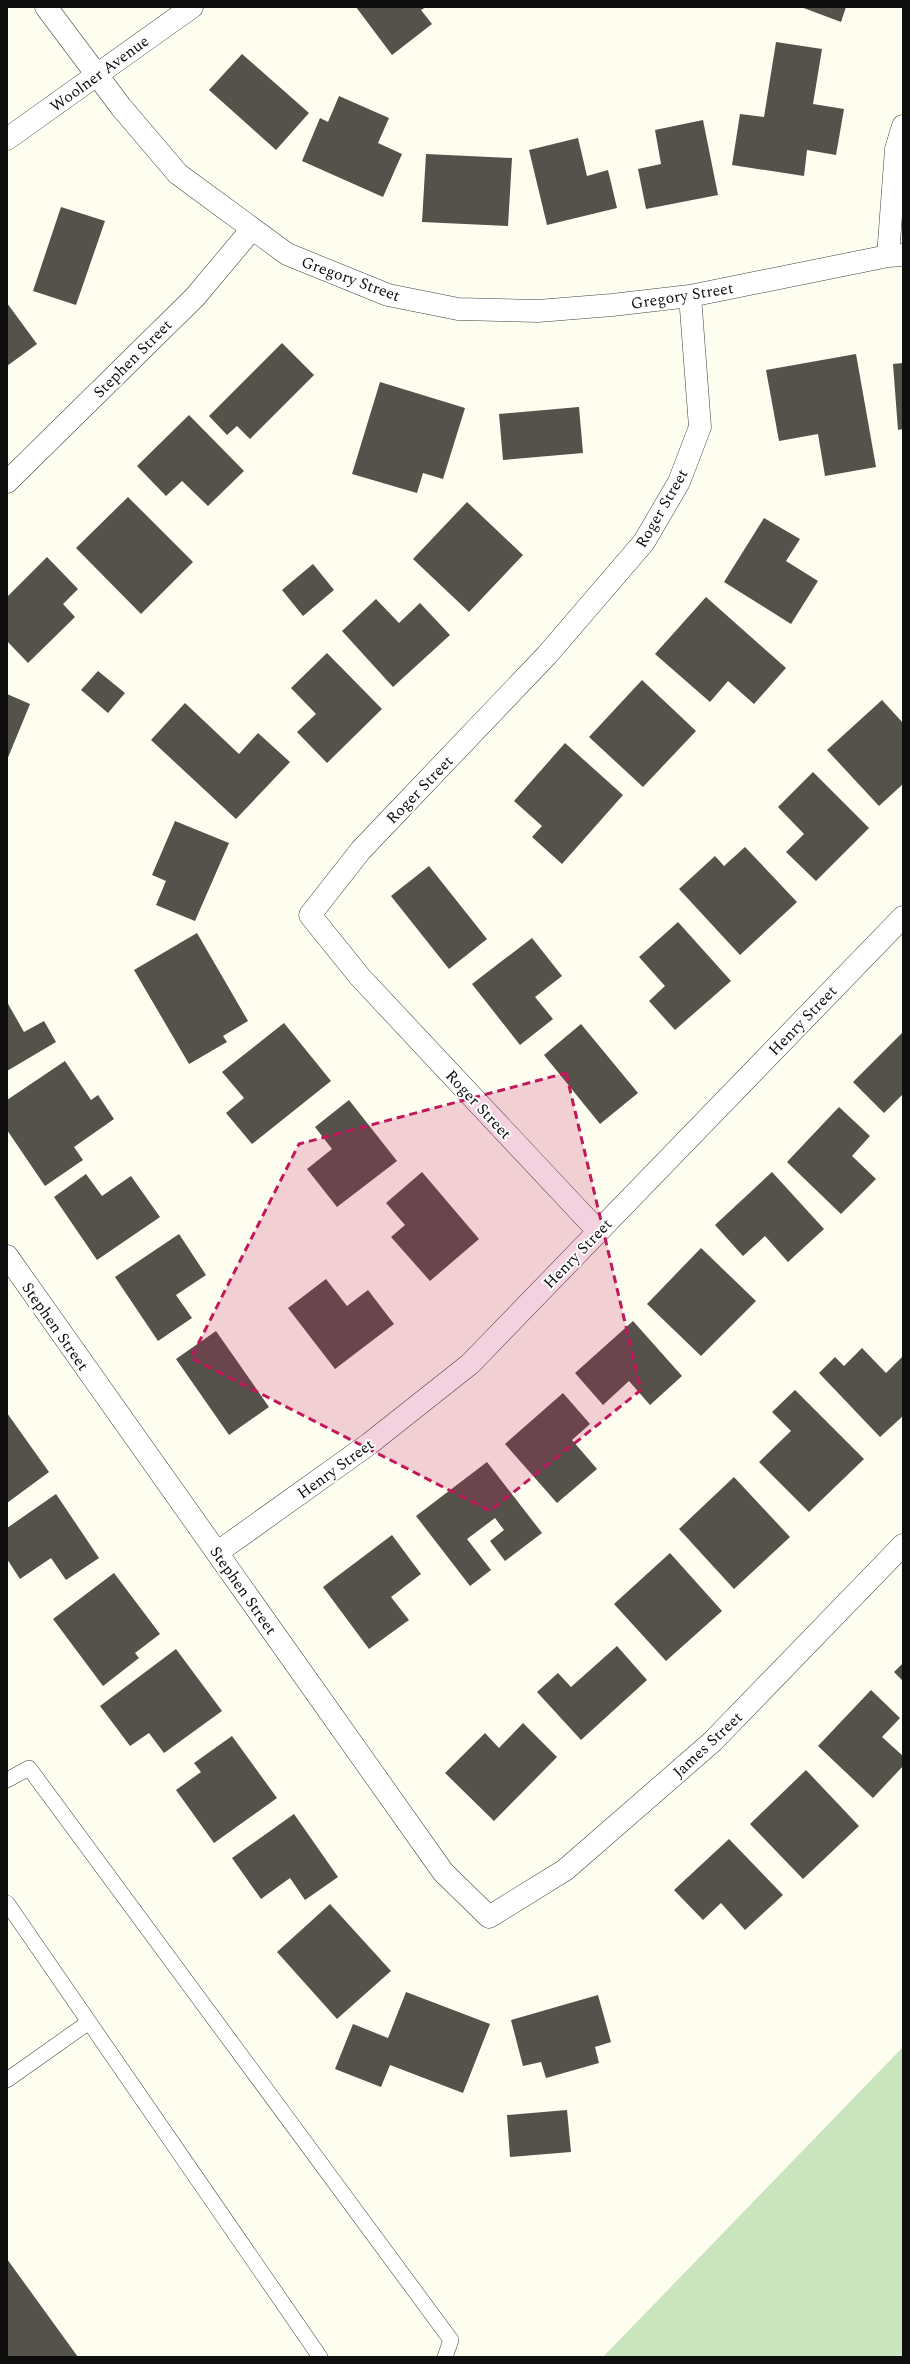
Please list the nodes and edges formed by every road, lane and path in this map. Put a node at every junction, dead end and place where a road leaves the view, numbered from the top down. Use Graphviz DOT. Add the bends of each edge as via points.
graph roads {
  1 [pos="46,7"];
  2 [pos="192,7"];
  3 [pos="96,76"];
  4 [pos="903,126"];
  5 [pos="7,140"];
  6 [pos="252,229"];
  7 [pos="895,255"];
  8 [pos="690,296"];
  9 [pos="7,482"];
  10 [pos="903,916"];
  11 [pos="598,1231"];
  12 [pos="7,1256"];
  13 [pos="903,1545"];
  14 [pos="218,1552"];
  15 [pos="7,1780"];
  16 [pos="7,1903"];
  17 [pos="489,1917"];
  18 [pos="89,2022"];
  19 [pos="7,2080"];
  20 [pos="320,2357"];
  21 [pos="445,2357"];
  1 -- 3 [label="street, Gregory Street"];
  2 -- 3 [label="street, Woolner Avenue"];
  3 -- 5 [label="street, Woolner Avenue"];
  3 -- 6 [label="street, Gregory Street" via="178,174"];
  4 -- 7 [label="street" via="896,149"];
  6 -- 8 [label="street, Gregory Street" via="287,254 388,295 458,309 538,311"];
  6 -- 9 [label="street, Stephen Street" via="195,297"];
  7 -- 8 [label="street, Gregory Street"];
  8 -- 11 [label="street, Roger Street" via="700,427 679,482 644,542 547,655 361,850 310,915 360,977"];
  10 -- 11 [label="street, Henry Street"];
  11 -- 14 [label="street, Henry Street" via="470,1364 369,1444"];
  12 -- 14 [label="street, Stephen Street"];
  13 -- 17 [label="street, James Street" via="712,1742 565,1870"];
  14 -- 17 [label="street, Stephen Street" via="443,1872"];
  15 -- 21 [label="lane" via="29,1768 451,2340"];
  16 -- 18 [label="lane"];
  18 -- 19 [label="lane"];
  18 -- 20 [label="lane"];
}
